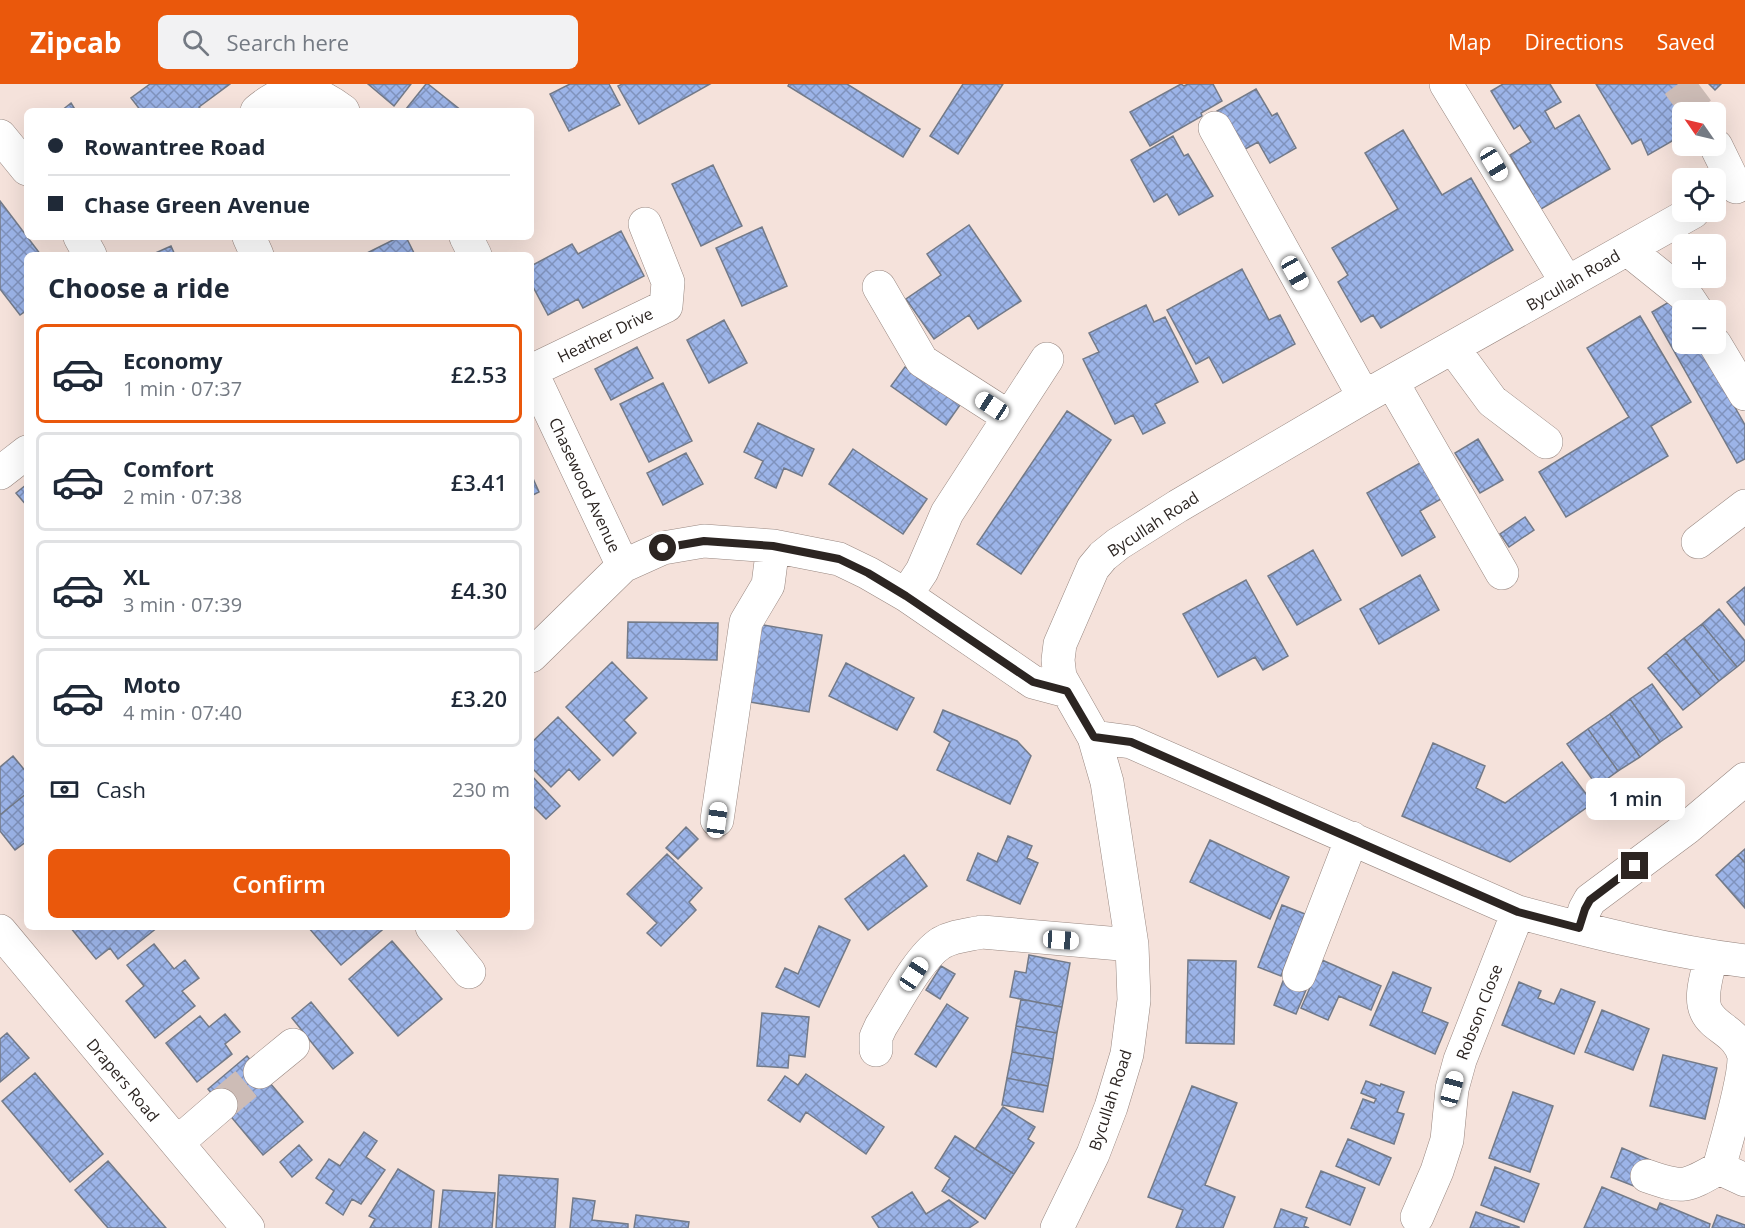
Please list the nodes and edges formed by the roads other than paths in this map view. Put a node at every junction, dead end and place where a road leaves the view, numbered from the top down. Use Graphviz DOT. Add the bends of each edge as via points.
graph roads {
  1 [pos="1446,84"];
  2 [pos="266,98"];
  3 [pos="339,108"];
  4 [pos="1215,128"];
  5 [pos="0,136"];
  6 [pos="1720,156"];
  7 [pos="24,165"];
  8 [pos="1732,189"];
  9 [pos="1676,222"];
  10 [pos="645,224"];
  11 [pos="1627,249"];
  12 [pos="1567,283"];
  13 [pos="879,288"];
  14 [pos="1689,300"];
  15 [pos="1453,348"];
  16 [pos="1721,354"];
  17 [pos="1047,359"];
  18 [pos="534,370"];
  19 [pos="534,377"];
  20 [pos="1378,390"];
  21 [pos="1745,394"];
  22 [pos="1009,417"];
  23 [pos="1546,442"];
  24 [pos="24,454"];
  25 [pos="0,473"];
  26 [pos="1745,506"];
  27 [pos="1698,542"];
  28 [pos="773,546"];
  29 [pos="623,566"];
  30 [pos="1502,573"];
  31 [pos="906,596"];
  32 [pos="534,653"];
  33 [pos="1067,691"];
  34 [pos="1094,737"];
  35 [pos="1745,779"];
  36 [pos="717,820"];
  37 [pos="1352,838"];
  38 [pos="1518,912"];
  39 [pos="1579,928"];
  40 [pos="434,930"];
  41 [pos="0,931"];
  42 [pos="1132,945"];
  43 [pos="1711,957"];
  44 [pos="1745,961"];
  45 [pos="469,972"];
  46 [pos="1299,975"];
  47 [pos="293,1045"];
  48 [pos="876,1050"];
  49 [pos="260,1072"];
  50 [pos="221,1105"];
  51 [pos="177,1143"];
  52 [pos="1732,1174"];
  53 [pos="1647,1176"];
  54 [pos="1417,1217"];
  55 [pos="248,1228"];
  56 [pos="1057,1228"];
  1 -- 12 [label="street"];
  2 -- 3 [label="street" via="301,91 313,93"];
  4 -- 20 [label="street"];
  5 -- 7 [label="street"];
  6 -- 8 [label="street"];
  9 -- 11 [label="street, Bycullah Road"];
  10 -- 18 [label="street, Heather Drive" via="668,282 666,306"];
  11 -- 12 [label="street, Bycullah Road"];
  11 -- 14 [label="street"];
  12 -- 15 [label="street, Bycullah Road"];
  13 -- 22 [label="street" via="922,361"];
  15 -- 20 [label="street, Bycullah Road"];
  15 -- 23 [label="street" via="1492,401"];
  16 -- 21 [label="street"];
  17 -- 22 [label="street"];
  19 -- 29 [label="street, Chasewood Avenue"];
  20 -- 30 [label="street"];
  20 -- 33 [label="street, Bycullah Road" via="1178,506 1103,556 1085,584 1060,644 1060,677"];
  22 -- 31 [label="street" via="947,513 922,572"];
  24 -- 25 [label="street"];
  26 -- 27 [label="street"];
  28 -- 29 [label="street" via="704,541 663,548"];
  28 -- 31 [label="street" via="839,559"];
  28 -- 36 [label="street" via="768,585 746,622"];
  29 -- 32 [label="street"];
  31 -- 33 [label="street" via="1033,682"];
  33 -- 34 [label="street, Bycullah Road"];
  34 -- 37 [label="street" via="1131,742"];
  34 -- 42 [label="street, Bycullah Road" via="1109,792"];
  35 -- 39 [label="street" via="1590,900"];
  37 -- 38 [label="street"];
  37 -- 46 [label="street"];
  38 -- 39 [label="street"];
  38 -- 54 [label="street, Robson Close" via="1460,1060 1452,1089 1447,1140"];
  39 -- 43 [label="street"];
  40 -- 45 [label="street"];
  41 -- 51 [label="street, Drapers Road"];
  42 -- 48 [label="street" via="982,932 941,944 926,956 886,1018 876,1037"];
  42 -- 56 [label="street, Bycullah Road" via="1134,1000 1127,1054 1093,1154"];
  43 -- 44 [label="street"];
  43 -- 52 [label="street" via="1705,1010 1738,1042 1744,1057"];
  47 -- 49 [label="street"];
  50 -- 51 [label="street"];
  51 -- 55 [label="street, Drapers Road"];
  52 -- 53 [label="street" via="1685,1185"];
}
